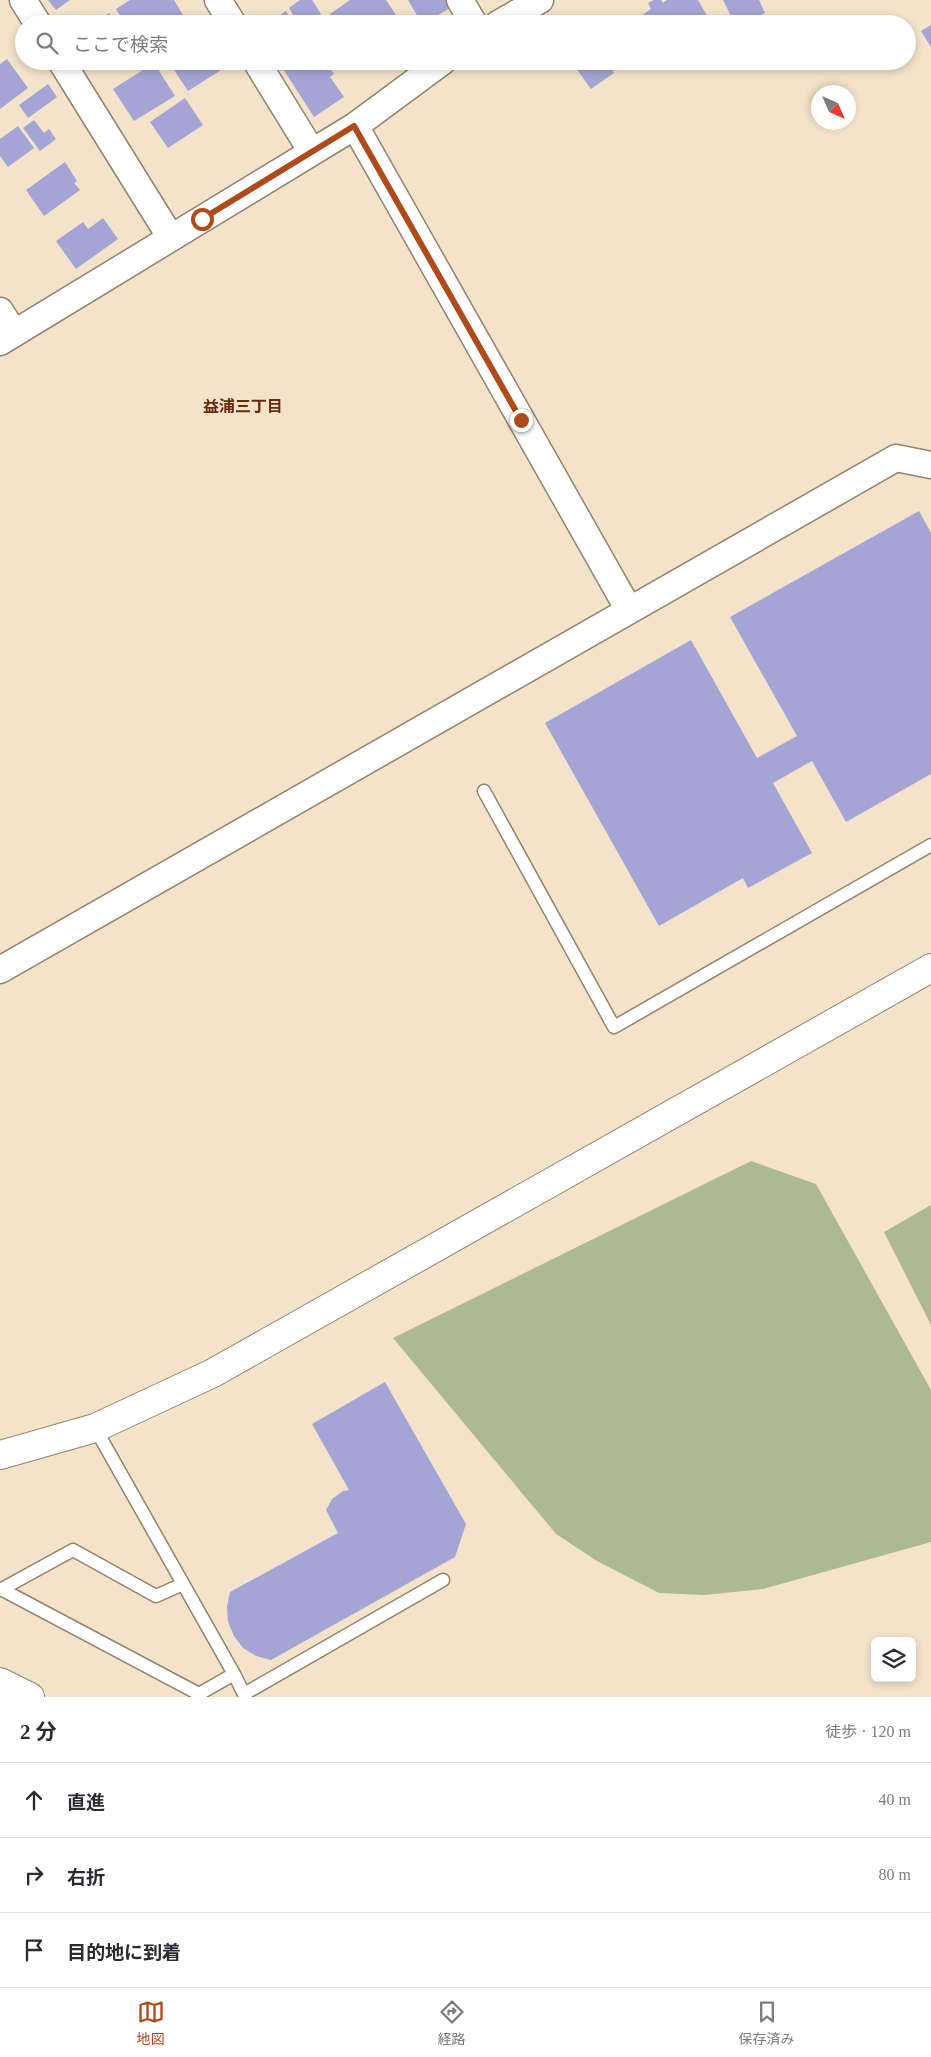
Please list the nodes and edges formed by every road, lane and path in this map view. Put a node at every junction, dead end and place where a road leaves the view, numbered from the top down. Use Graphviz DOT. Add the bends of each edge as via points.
graph roads {
  1 [pos="23,0"];
  2 [pos="218,0"];
  3 [pos="460,0"];
  4 [pos="540,0"];
  5 [pos="32,15"];
  6 [pos="227,15"];
  7 [pos="469,15"];
  8 [pos="514,15"];
  9 [pos="67,70"];
  10 [pos="262,70"];
  11 [pos="431,70"];
  12 [pos="354,126"];
  13 [pos="312,152"];
  14 [pos="171,238"];
  15 [pos="0,311"];
  16 [pos="7,337"];
  17 [pos="931,465"];
  18 [pos="629,610"];
  19 [pos="484,791"];
  20 [pos="931,845"];
  21 [pos="931,968"];
  22 [pos="0,970"];
  23 [pos="95,1428"];
  24 [pos="0,1456"];
  25 [pos="443,1580"];
  26 [pos="183,1584"];
  27 [pos="0,1589"];
  28 [pos="234,1674"];
  29 [pos="0,1682"];
  30 [pos="30,1697"];
  1 -- 5 [label="street"];
  2 -- 6 [label="street"];
  3 -- 7 [label="street"];
  4 -- 8 [label="street"];
  9 -- 14 [label="street"];
  10 -- 13 [label="street"];
  11 -- 12 [label="street"];
  12 -- 13 [label="street"];
  12 -- 18 [label="street"];
  13 -- 14 [label="street"];
  14 -- 16 [label="street"];
  15 -- 16 [label="street"];
  17 -- 18 [label="street" via="896,458"];
  18 -- 22 [label="street"];
  19 -- 20 [label="lane" via="614,1027"];
  21 -- 23 [label="street" via="214,1373"];
  23 -- 24 [label="street"];
  23 -- 26 [label="lane"];
  25 -- 28 [label="lane" via="244,1694"];
  26 -- 27 [label="lane" via="156,1596 73,1550"];
  26 -- 28 [label="lane"];
  27 -- 28 [label="lane" via="199,1694"];
  29 -- 30 [label="street"];
}
